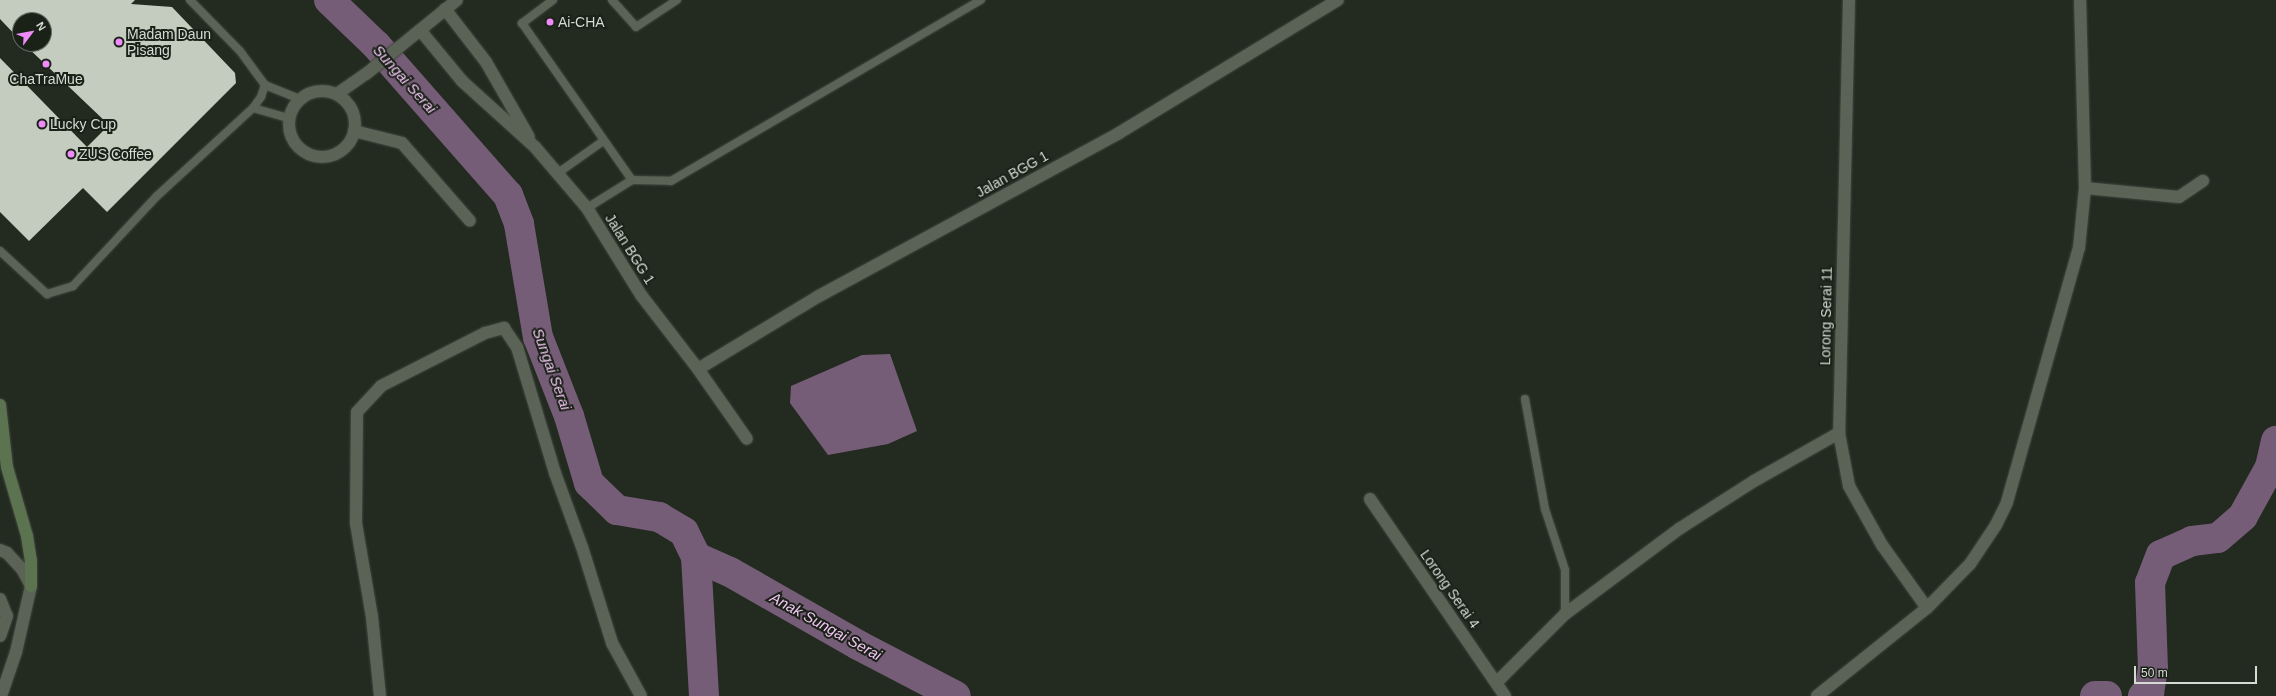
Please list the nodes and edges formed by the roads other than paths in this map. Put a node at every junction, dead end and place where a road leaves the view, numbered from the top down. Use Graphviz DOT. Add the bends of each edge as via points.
graph roads {
  1 [pos="190,0"];
  2 [pos="457,0"];
  3 [pos="553,0"];
  4 [pos="612,0"];
  5 [pos="676,0"];
  6 [pos="981,0"];
  7 [pos="1338,0"];
  8 [pos="1849,0"];
  9 [pos="2080,0"];
  10 [pos="445,9"];
  11 [pos="420,30"];
  12 [pos="265,85"];
  13 [pos="337,94"];
  14 [pos="300,99"];
  15 [pos="253,108"];
  16 [pos="289,118"];
  17 [pos="354,131"];
  18 [pos="603,141"];
  19 [pos="534,147"];
  20 [pos="558,173"];
  21 [pos="632,180"];
  22 [pos="2203,181"];
  23 [pos="2085,188"];
  24 [pos="587,208"];
  25 [pos="470,221"];
  26 [pos="0,251"];
  27 [pos="698,369"];
  28 [pos="1525,400"];
  29 [pos="0,405"];
  30 [pos="1839,434"];
  31 [pos="747,439"];
  32 [pos="1370,499"];
  33 [pos="0,550"];
  34 [pos="31,586"];
  35 [pos="0,599"];
  36 [pos="1927,608"];
  37 [pos="1565,614"];
  38 [pos="0,636"];
  39 [pos="1497,682"];
  40 [pos="1,696"];
  41 [pos="380,696"];
  42 [pos="641,696"];
  43 [pos="1505,696"];
  44 [pos="1817,696"];
  1 -- 12 [label="lane" via="240,50"];
  2 -- 10 [label="street"];
  3 -- 18 [label="lane" via="522,23"];
  4 -- 5 [label="lane" via="636,28"];
  6 -- 21 [label="lane" via="671,181"];
  7 -- 27 [label="street, Jalan BGG 1" via="1119,132 819,296"];
  8 -- 30 [label="street, Lorong Serai 11"];
  9 -- 23 [label="street"];
  10 -- 11 [label="street"];
  10 -- 19 [label="street, Jalan BGG 1" via="486,62"];
  11 -- 13 [label="street"];
  11 -- 19 [label="street, Jalan BGG 1" via="462,81"];
  12 -- 14 [label="lane"];
  12 -- 15 [label="lane" via="261,97"];
  13 -- 14 [label="street" via="319,91"];
  13 -- 17 [label="street" via="353,113"];
  14 -- 16 [label="street" via="293,106"];
  15 -- 16 [label="lane"];
  15 -- 26 [label="lane" via="157,196 73,286 47,294"];
  16 -- 17 [label="street" via="289,132 296,145 305,153 316,157 338,153 347,146"];
  17 -- 25 [label="street" via="402,143"];
  18 -- 20 [label="lane"];
  18 -- 21 [label="lane"];
  19 -- 20 [label="street, Jalan BGG 1"];
  20 -- 24 [label="street, Jalan BGG 1"];
  21 -- 24 [label="lane"];
  22 -- 23 [label="street" via="2179,197"];
  23 -- 36 [label="street" via="2079,248 2007,502 1996,525 1970,564"];
  24 -- 27 [label="street, Jalan BGG 1" via="641,295"];
  27 -- 31 [label="street, Jalan BGG 1"];
  28 -- 37 [label="lane" via="1545,509 1565,570"];
  29 -- 34 [label="main road" via="7,467 28,542"];
  30 -- 36 [label="street, Lorong Serai 11" via="1849,486 1882,546"];
  30 -- 37 [label="street" via="1754,481 1679,529"];
  32 -- 39 [label="street, Lorong Serai 4"];
  33 -- 34 [label="street" via="7,553 22,569"];
  34 -- 40 [label="street" via="16,652"];
  35 -- 38 [label="street" via="7,616"];
  36 -- 44 [label="street"];
  37 -- 39 [label="street"];
  39 -- 43 [label="street, Lorong Serai 4"];
  41 -- 42 [label="street" via="372,617 356,523 357,412 381,386 485,333 504,328 517,348 612,643"];
}
